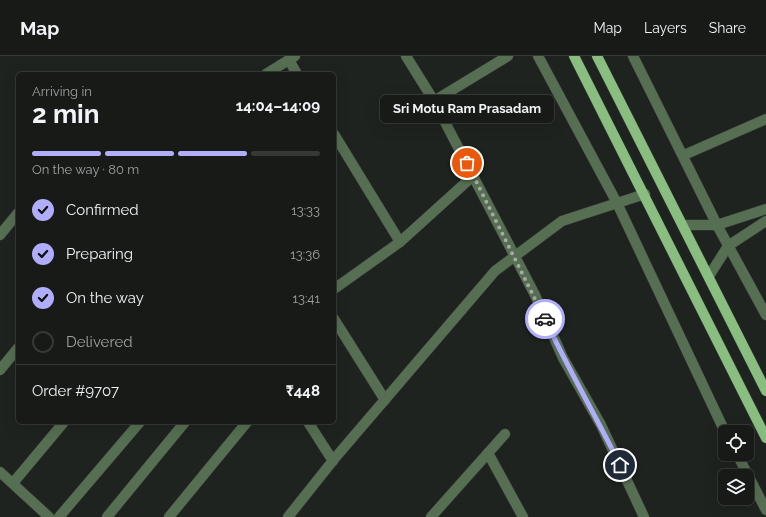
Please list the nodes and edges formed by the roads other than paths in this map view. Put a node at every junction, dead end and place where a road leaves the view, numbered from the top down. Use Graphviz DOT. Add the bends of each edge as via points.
graph roads {
  1 [pos="406,56"];
  2 [pos="508,56"];
  3 [pos="538,56"];
  4 [pos="574,56"];
  5 [pos="597,56"];
  6 [pos="633,56"];
  7 [pos="292,58"];
  8 [pos="269,72"];
  9 [pos="296,72"];
  10 [pos="434,101"];
  11 [pos="766,119"];
  12 [pos="336,137"];
  13 [pos="684,155"];
  14 [pos="473,176"];
  15 [pos="645,194"];
  16 [pos="617,203"];
  17 [pos="766,209"];
  18 [pos="16,215"];
  19 [pos="766,221"];
  20 [pos="684,225"];
  21 [pos="717,225"];
  22 [pos="0,235"];
  23 [pos="400,242"];
  24 [pos="728,246"];
  25 [pos="514,257"];
  26 [pos="709,276"];
  27 [pos="336,288"];
  28 [pos="766,315"];
  29 [pos="336,322"];
  30 [pos="16,350"];
  31 [pos="0,370"];
  32 [pos="766,390"];
  33 [pos="385,400"];
  34 [pos="62,424"];
  35 [pos="138,424"];
  36 [pos="183,424"];
  37 [pos="245,424"];
  38 [pos="309,424"];
  39 [pos="722,425"];
  40 [pos="505,434"];
  41 [pos="766,438"];
  42 [pos="488,453"];
  43 [pos="333,461"];
  44 [pos="740,461"];
  45 [pos="0,472"];
  46 [pos="13,483"];
  47 [pos="766,510"];
  48 [pos="49,517"];
  49 [pos="59,517"];
  50 [pos="107,517"];
  51 [pos="169,517"];
  52 [pos="288,517"];
  53 [pos="431,517"];
  54 [pos="523,517"];
  55 [pos="644,517"];
  1 -- 10 [label="street"];
  2 -- 10 [label="street"];
  3 -- 16 [label="street"];
  4 -- 15 [label="main road"];
  5 -- 20 [label="main road"];
  6 -- 13 [label="street"];
  7 -- 8 [label="street"];
  7 -- 9 [label="street"];
  10 -- 14 [label="street"];
  11 -- 13 [label="street"];
  12 -- 23 [label="street"];
  13 -- 21 [label="street"];
  14 -- 23 [label="street"];
  14 -- 25 [label="street"];
  15 -- 16 [label="street"];
  15 -- 41 [label="main road"];
  16 -- 25 [label="street" via="562,221"];
  16 -- 39 [label="street"];
  17 -- 21 [label="street"];
  18 -- 22 [label="street"];
  19 -- 24 [label="street"];
  20 -- 21 [label="street"];
  20 -- 26 [label="main road"];
  21 -- 24 [label="street"];
  23 -- 27 [label="street"];
  24 -- 26 [label="street"];
  24 -- 28 [label="street"];
  25 -- 33 [label="street" via="495,271"];
  25 -- 55 [label="street" via="563,358 601,425"];
  26 -- 32 [label="main road"];
  29 -- 33 [label="street"];
  30 -- 31 [label="street"];
  33 -- 43 [label="street"];
  34 -- 46 [label="street"];
  35 -- 49 [label="street"];
  36 -- 50 [label="street"];
  37 -- 51 [label="street"];
  38 -- 43 [label="street"];
  40 -- 42 [label="street"];
  42 -- 53 [label="street"];
  42 -- 54 [label="street"];
  43 -- 52 [label="street"];
  44 -- 47 [label="street"];
  45 -- 46 [label="street"];
  46 -- 48 [label="street"];
}
